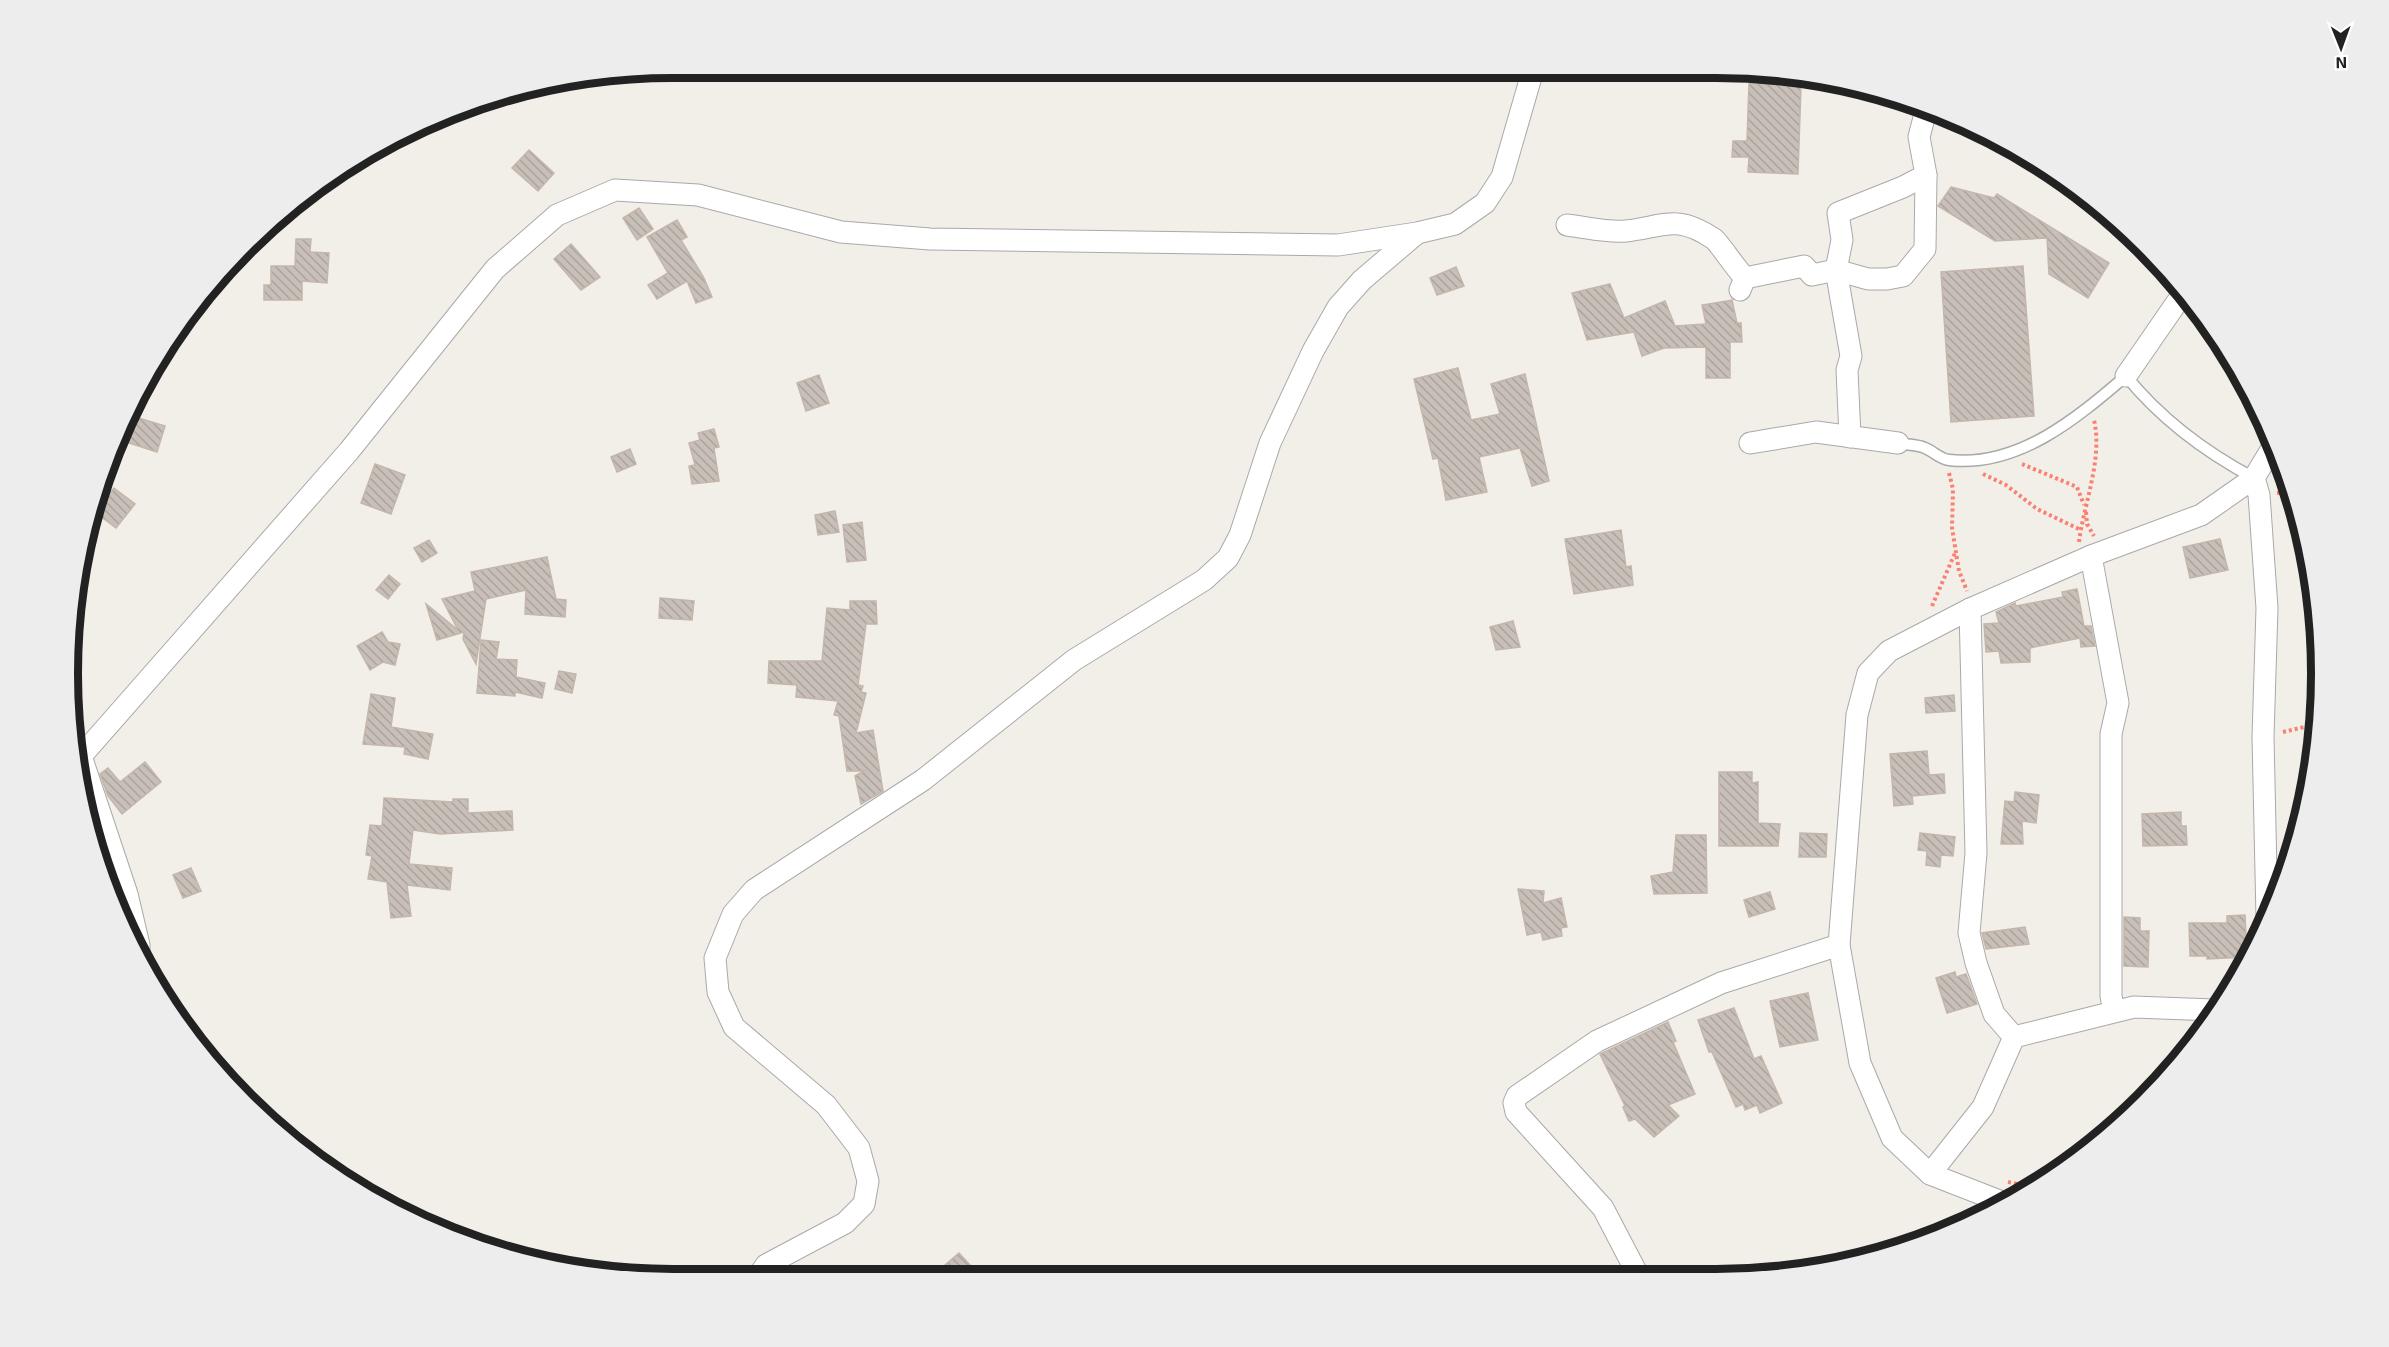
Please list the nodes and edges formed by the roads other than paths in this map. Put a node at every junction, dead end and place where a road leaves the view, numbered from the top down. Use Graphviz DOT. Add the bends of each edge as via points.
graph roads {
  1 [pos="1531,78"];
  2 [pos="1924,116"];
  3 [pos="1926,175"];
  4 [pos="1567,225"];
  5 [pos="1417,233"];
  6 [pos="1836,270"];
  7 [pos="2179,300"];
  8 [pos="2126,376"];
  9 [pos="1850,437"];
  10 [pos="1750,443"];
  11 [pos="1898,443"];
  12 [pos="2269,454"];
  13 [pos="2254,478"];
  14 [pos="2090,557"];
  15 [pos="1970,609"];
  16 [pos="83,754"];
  17 [pos="89,790"];
  18 [pos="2267,899"];
  19 [pos="135,928"];
  20 [pos="1839,945"];
  21 [pos="2114,1011"];
  22 [pos="2206,1011"];
  23 [pos="2014,1037"];
  24 [pos="1930,1174"];
  25 [pos="1995,1199"];
  26 [pos="763,1269"];
  27 [pos="1635,1269"];
  1 -- 5 [label="street" via="1502,177 1485,203 1455,224"];
  2 -- 3 [label="street" via="1919,137"];
  3 -- 6 [label="street" via="1838,213 1842,240"];
  3 -- 6 [label="street" via="1925,249 1903,276 1868,279"];
  4 -- 6 [label="street" via="1625,231 1683,222 1716,240 1742,284 1804,266 1812,275"];
  5 -- 16 [label="street" via="1338,245 930,239 841,232 698,195 615,190 556,215 495,269 348,451"];
  5 -- 26 [label="street" via="1362,280 1333,316 1270,442 1240,535 1228,558 1204,580 1074,660 923,780 754,890 733,915 715,958 718,992 734,1027 826,1105 859,1148 868,1181 864,1204 845,1223"];
  6 -- 9 [label="street" via="1851,356 1846,370"];
  7 -- 8 [label="street"];
  8 -- 11 [label="lane" via="2091,406 2026,447 2009,453 1945,460 1924,447"];
  8 -- 13 [label="lane" via="2149,405 2217,458"];
  9 -- 10 [label="street" via="1816,432"];
  9 -- 11 [label="street"];
  12 -- 13 [label="street"];
  13 -- 14 [label="street" via="2201,515"];
  13 -- 18 [label="street" via="2259,495 2267,608"];
  14 -- 15 [label="street"];
  14 -- 21 [label="street" via="2118,703 2111,734"];
  15 -- 20 [label="street" via="1889,651 1868,673 1857,715"];
  15 -- 23 [label="street" via="1976,854 1969,933 1994,1014"];
  17 -- 19 [label="street" via="127,894"];
  20 -- 24 [label="street" via="1860,1063 1892,1138"];
  20 -- 27 [label="street" via="1721,983 1607,1036 1517,1096 1516,1112 1603,1208"];
  21 -- 22 [label="street" via="2134,1007"];
  21 -- 23 [label="street"];
  23 -- 24 [label="street" via="1983,1107"];
  24 -- 25 [label="street"];
}
